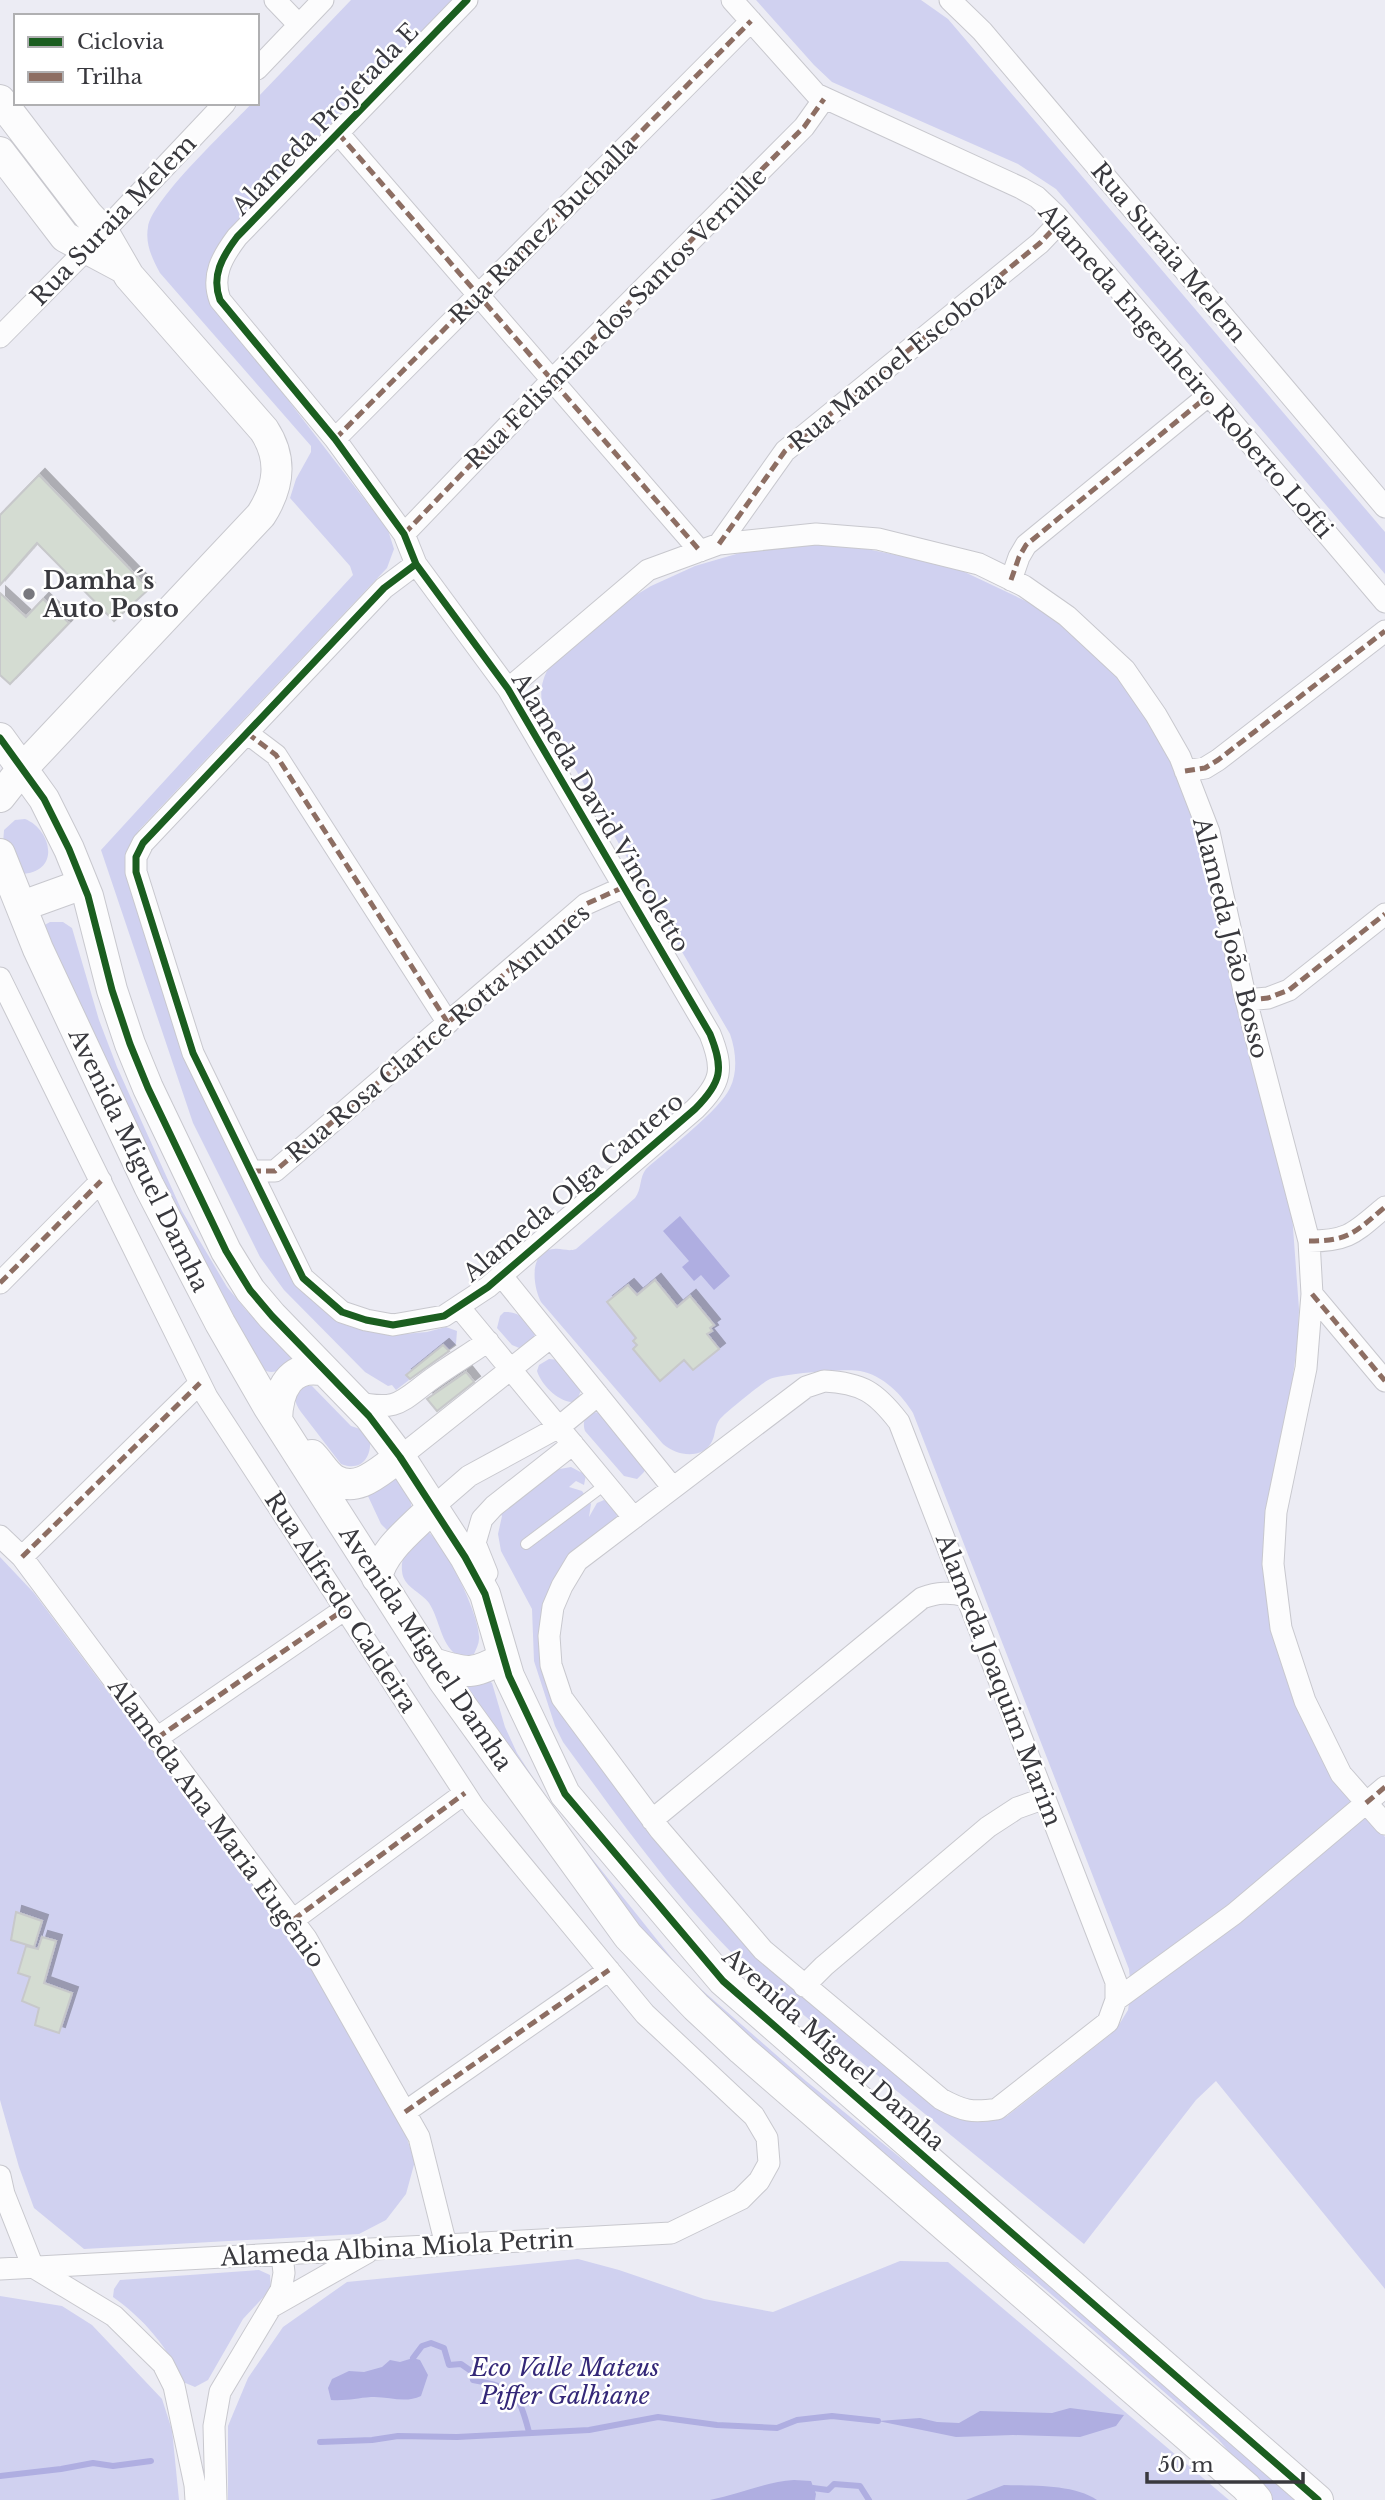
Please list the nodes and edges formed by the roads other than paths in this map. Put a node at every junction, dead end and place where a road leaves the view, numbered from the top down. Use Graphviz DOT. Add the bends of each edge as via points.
graph roads {
  1 [pos="275,0"];
  2 [pos="323,0"];
  3 [pos="467,0"];
  4 [pos="732,0"];
  5 [pos="950,0"];
  6 [pos="751,21"];
  7 [pos="299,25"];
  8 [pos="259,67"];
  9 [pos="824,99"];
  10 [pos="0,100"];
  11 [pos="223,105"];
  12 [pos="338,133"];
  13 [pos="0,152"];
  14 [pos="1062,221"];
  15 [pos="95,240"];
  16 [pos="218,270"];
  17 [pos="478,295"];
  18 [pos="0,337"];
  19 [pos="552,380"];
  20 [pos="1209,395"];
  21 [pos="335,439"];
  22 [pos="1385,507"];
  23 [pos="404,534"];
  24 [pos="709,548"];
  25 [pos="416,564"];
  26 [pos="1011,580"];
  27 [pos="1385,602"];
  28 [pos="1385,631"];
  29 [pos="508,689"];
  30 [pos="247,733"];
  31 [pos="0,738"];
  32 [pos="22,769"];
  33 [pos="1185,771"];
  34 [pos="0,797"];
  35 [pos="0,854"];
  36 [pos="83,884"];
  37 [pos="624,887"];
  38 [pos="22,906"];
  39 [pos="1385,914"];
  40 [pos="0,978"];
  41 [pos="1246,1000"];
  42 [pos="448,1023"];
  43 [pos="718,1078"];
  44 [pos="251,1171"];
  45 [pos="101,1181"];
  46 [pos="1385,1207"];
  47 [pos="1309,1241"];
  48 [pos="501,1275"];
  49 [pos="0,1283"];
  50 [pos="1312,1294"];
  51 [pos="451,1312"];
  52 [pos="551,1337"];
  53 [pos="488,1341"];
  54 [pos="511,1370"];
  55 [pos="325,1371"];
  56 [pos="1385,1381"];
  57 [pos="200,1382"];
  58 [pos="598,1395"];
  59 [pos="355,1402"];
  60 [pos="278,1422"];
  61 [pos="559,1427"];
  62 [pos="573,1444"];
  63 [pos="400,1457"];
  64 [pos="606,1484"];
  65 [pos="673,1488"];
  66 [pos="432,1508"];
  67 [pos="634,1518"];
  68 [pos="0,1536"];
  69 [pos="526,1544"];
  70 [pos="22,1556"];
  71 [pos="377,1578"];
  72 [pos="966,1596"];
  73 [pos="345,1609"];
  74 [pos="503,1658"];
  75 [pos="433,1663"];
  76 [pos="158,1738"];
  77 [pos="1385,1787"];
  78 [pos="465,1793"];
  79 [pos="1045,1798"];
  80 [pos="1366,1803"];
  81 [pos="652,1820"];
  82 [pos="1385,1824"];
  83 [pos="293,1920"];
  84 [pos="609,1970"];
  85 [pos="804,1986"];
  86 [pos="1116,2000"];
  87 [pos="405,2112"];
  88 [pos="769,2163"];
  89 [pos="0,2176"];
  90 [pos="446,2245"];
  91 [pos="372,2249"];
  92 [pos="282,2254"];
  93 [pos="33,2267"];
  94 [pos="0,2269"];
  95 [pos="269,2308"];
  96 [pos="196,2500"];
  97 [pos="216,2500"];
  98 [pos="1256,2500"];
  99 [pos="1318,2500"];
  1 -- 7 [label="street"];
  2 -- 7 [label="street"];
  3 -- 12 [label="street, Alameda Projetada E"];
  4 -- 6 [label="street, Alameda Engenheiro Roberto Lofti"];
  5 -- 22 [label="street, Rua Suraia Melem" via="982,31"];
  6 -- 9 [label="street, Alameda Engenheiro Roberto Lofti"];
  6 -- 17 [label="street, Rua Ramez Buchalla"];
  7 -- 8 [label="street"];
  9 -- 14 [label="street, Alameda Engenheiro Roberto Lofti" via="1021,188"];
  9 -- 19 [label="street, Rua Felismina dos Santos Vernille" via="804,127"];
  10 -- 15 [label="street" via="88,215"];
  11 -- 15 [label="street, Rua Suraia Melem"];
  12 -- 16 [label="street, Alameda Projetada E" via="237,237"];
  12 -- 17 [label="street"];
  13 -- 15 [label="street" via="65,237"];
  14 -- 20 [label="street, Alameda Engenheiro Roberto Lofti"];
  14 -- 24 [label="street, Rua Manoel Escoboza" via="785,451"];
  15 -- 18 [label="street, Rua Suraia Melem"];
  15 -- 32 [label="street" via="116,249 123,268 264,430 277,460 275,488 261,515"];
  16 -- 21 [label="street, Alameda David Vincoletto" via="215,287 220,300"];
  17 -- 19 [label="street"];
  17 -- 21 [label="street, Rua Ramez Buchalla"];
  19 -- 23 [label="street, Rua Felismina dos Santos Vernille"];
  19 -- 24 [label="street"];
  20 -- 26 [label="street" via="1026,545"];
  20 -- 27 [label="street, Alameda Engenheiro Roberto Lofti"];
  21 -- 23 [label="street, Alameda David Vincoletto"];
  23 -- 25 [label="street, Alameda David Vincoletto"];
  24 -- 26 [label="street, Alameda João Bosso" via="816,534 878,539 979,564"];
  24 -- 29 [label="street, Alameda João Bosso" via="649,570"];
  25 -- 29 [label="street, Alameda David Vincoletto"];
  25 -- 30 [label="street" via="384,588"];
  26 -- 33 [label="street, Alameda João Bosso" via="1067,616 1125,670 1156,715"];
  28 -- 33 [label="street" via="1219,760"];
  29 -- 37 [label="street, Alameda David Vincoletto"];
  30 -- 42 [label="street" via="276,755"];
  30 -- 44 [label="street" via="142,843 136,872 193,1053"];
  31 -- 32 [label="street, Avenida Miguel Damha"];
  32 -- 34 [label="street"];
  32 -- 36 [label="street, Avenida Miguel Damha" via="44,799"];
  33 -- 41 [label="street, Alameda João Bosso" via="1209,832"];
  35 -- 38 [label="street, Avenida Miguel Damha"];
  36 -- 38 [label="street"];
  36 -- 55 [label="street, Avenida Miguel Damha" via="130,1044 226,1251 250,1290"];
  37 -- 42 [label="street, Rua Rosa Clarice Rotta Antunes" via="586,905"];
  37 -- 43 [label="street, Alameda David Vincoletto" via="710,1034 719,1056"];
  38 -- 60 [label="street, Avenida Miguel Damha" via="149,1186 220,1324"];
  39 -- 41 [label="street" via="1289,990"];
  40 -- 45 [label="street, Rua Alfredo Caldeira"];
  41 -- 47 [label="street, Alameda João Bosso"];
  42 -- 44 [label="street, Rua Rosa Clarice Rotta Antunes" via="275,1171"];
  43 -- 48 [label="street, Alameda Olga Cantero" via="695,1109"];
  44 -- 51 [label="street" via="303,1278 342,1312 393,1325"];
  45 -- 49 [label="street"];
  45 -- 57 [label="street, Rua Alfredo Caldeira"];
  46 -- 47 [label="street" via="1354,1233 1335,1241"];
  47 -- 50 [label="street, Alameda João Bosso"];
  48 -- 51 [label="street, Alameda Olga Cantero"];
  48 -- 52 [label="street"];
  50 -- 56 [label="street"];
  50 -- 80 [label="street, Alameda João Bosso" via="1306,1368 1276,1512 1273,1564 1281,1628 1305,1701 1341,1774"];
  51 -- 53 [label="street"];
  52 -- 54 [label="street"];
  52 -- 58 [label="street"];
  53 -- 54 [label="street"];
  53 -- 59 [label="street" via="396,1405"];
  54 -- 61 [label="street"];
  54 -- 63 [label="street"];
  55 -- 59 [label="street, Avenida Miguel Damha"];
  55 -- 60 [label="street" via="303,1370 288,1380 277,1404"];
  57 -- 70 [label="street"];
  57 -- 73 [label="street, Rua Alfredo Caldeira"];
  58 -- 61 [label="street"];
  58 -- 65 [label="street"];
  59 -- 63 [label="street, Avenida Miguel Damha"];
  60 -- 63 [label="street" via="332,1479 341,1482 366,1481"];
  60 -- 71 [label="street, Avenida Miguel Damha"];
  61 -- 62 [label="street"];
  61 -- 66 [label="street" via="469,1476"];
  62 -- 64 [label="street"];
  62 -- 74 [label="street" via="494,1506 477,1532 475,1543 507,1620"];
  63 -- 66 [label="street, Avenida Miguel Damha"];
  64 -- 67 [label="street"];
  64 -- 69 [label="lane"];
  65 -- 67 [label="street"];
  65 -- 72 [label="street, Alameda Joaquim Marim" via="806,1387 824,1381 849,1382 884,1402 899,1422"];
  66 -- 71 [label="street" via="388,1554"];
  66 -- 74 [label="street, Avenida Miguel Damha" via="485,1594"];
  67 -- 81 [label="street" via="577,1561 553,1607 549,1636 551,1665 562,1698"];
  68 -- 70 [label="street, Alameda Ana Maria Eugênio"];
  70 -- 76 [label="street, Alameda Ana Maria Eugênio"];
  71 -- 75 [label="street, Avenida Miguel Damha"];
  72 -- 79 [label="street, Alameda Joaquim Marim"];
  72 -- 81 [label="street" via="951,1592 922,1598"];
  73 -- 76 [label="street"];
  73 -- 78 [label="street, Rua Alfredo Caldeira"];
  74 -- 75 [label="street" via="471,1672"];
  74 -- 99 [label="street, Avenida Miguel Damha" via="565,1794 723,1981"];
  75 -- 98 [label="street, Avenida Miguel Damha" via="628,1936 662,1973 742,2050"];
  76 -- 83 [label="street, Alameda Ana Maria Eugênio"];
  77 -- 80 [label="street"];
  78 -- 83 [label="street"];
  78 -- 84 [label="street, Rua Alfredo Caldeira"];
  79 -- 85 [label="street" via="1017,1808 988,1828"];
  79 -- 86 [label="street, Alameda Joaquim Marim" via="1116,1982"];
  80 -- 82 [label="street, Alameda João Bosso"];
  80 -- 86 [label="street" via="1234,1914"];
  81 -- 85 [label="street" via="763,1950"];
  83 -- 87 [label="street, Alameda Ana Maria Eugênio"];
  84 -- 87 [label="street"];
  84 -- 88 [label="street, Rua Alfredo Caldeira" via="645,2014 754,2116 767,2138"];
  85 -- 86 [label="street" via="942,2099 975,2112 997,2109 1108,2022"];
  87 -- 90 [label="street, Alameda Ana Maria Eugênio" via="419,2137"];
  88 -- 90 [label="street, Alameda Albina Miola Petrin" via="741,2199 671,2233"];
  89 -- 93 [label="street"];
  90 -- 91 [label="street, Alameda Albina Miola Petrin"];
  91 -- 92 [label="street, Alameda Albina Miola Petrin"];
  91 -- 95 [label="street"];
  92 -- 93 [label="street, Alameda Albina Miola Petrin"];
  92 -- 95 [label="street" via="281,2290"];
  93 -- 94 [label="street, Alameda Albina Miola Petrin"];
  93 -- 96 [label="street" via="114,2316 163,2364 174,2386"];
  95 -- 97 [label="street" via="220,2392 214,2426"];
}
